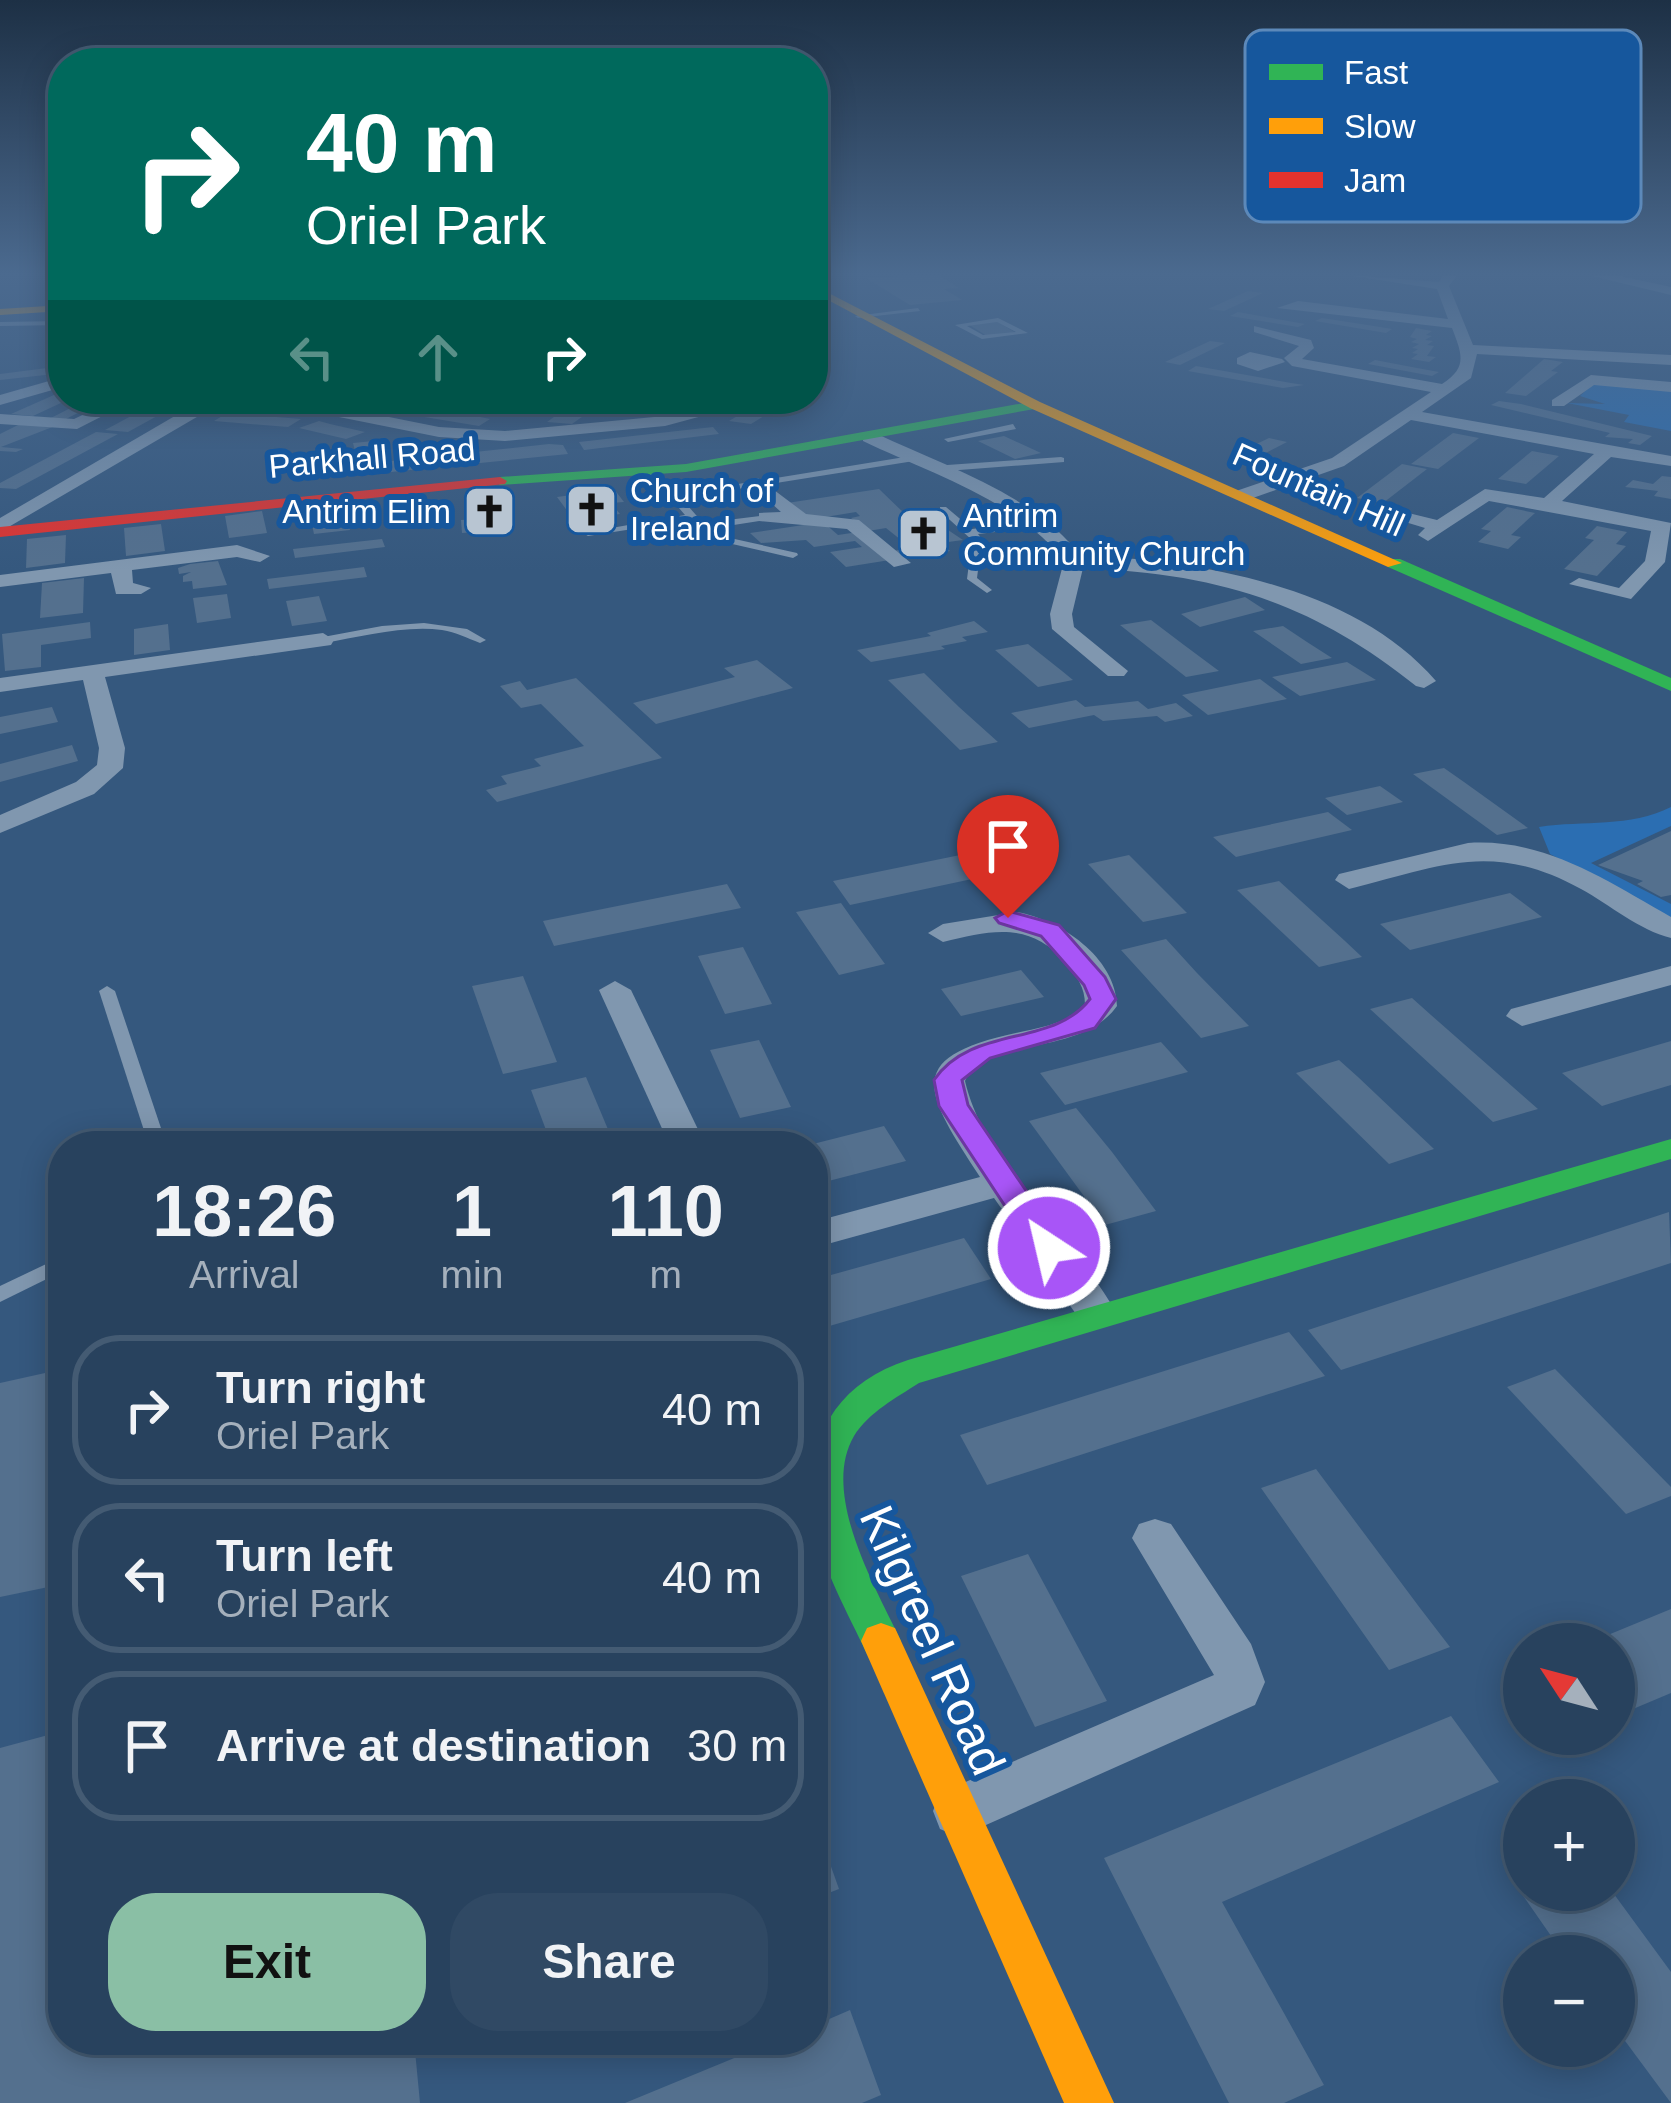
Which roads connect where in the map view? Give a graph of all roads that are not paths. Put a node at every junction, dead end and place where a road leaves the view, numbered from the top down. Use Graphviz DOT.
graph roads {
  1 [pos="971,373"];
  2 [pos="1352,373"];
  3 [pos="1466,373"];
  4 [pos="1362,375"];
  5 [pos="48,386"];
  6 [pos="1342,387"];
  7 [pos="1671,387"];
  8 [pos="1448,390"];
  9 [pos="0,400"];
  10 [pos="1600,404"];
  11 [pos="1035,405"];
  12 [pos="97,414"];
  13 [pos="190,414"];
  14 [pos="350,414"];
  15 [pos="693,414"];
  16 [pos="1411,416"];
  17 [pos="0,419"];
  18 [pos="1012,428"];
  19 [pos="951,430"];
  20 [pos="459,434"];
  21 [pos="980,434"];
  22 [pos="869,437"];
  23 [pos="435,441"];
  24 [pos="1607,451"];
  25 [pos="911,459"];
  26 [pos="1061,460"];
  27 [pos="1671,461"];
  28 [pos="933,469"];
  29 [pos="652,471"];
  30 [pos="758,483"];
  31 [pos="1244,495"];
  32 [pos="673,497"];
  33 [pos="1548,504"];
  34 [pos="943,509"];
  35 [pos="1392,515"];
  36 [pos="690,517"];
  37 [pos="766,517"];
  38 [pos="803,522"];
  39 [pos="1036,524"];
  40 [pos="700,527"];
  41 [pos="1666,528"];
  42 [pos="0,529"];
  43 [pos="973,532"];
  44 [pos="588,533"];
  45 [pos="793,555"];
  46 [pos="260,556"];
  47 [pos="1074,561"];
  48 [pos="901,563"];
  49 [pos="121,566"];
  50 [pos="0,581"];
  51 [pos="1579,584"];
  52 [pos="141,588"];
  53 [pos="986,590"];
  54 [pos="323,640"];
  55 [pos="480,640"];
  56 [pos="1116,671"];
  57 [pos="93,675"];
  58 [pos="1424,681"];
  59 [pos="1671,685"];
  60 [pos="0,686"];
  61 [pos="0,825"];
  62 [pos="1349,880"];
  63 [pos="1671,928"];
  64 [pos="943,933"];
  65 [pos="1671,975"];
  66 [pos="615,990"];
  67 [pos="106,991"];
  68 [pos="1522,1016"];
  69 [pos="153,1131"];
  70 [pos="681,1131"];
  71 [pos="1671,1149"];
  72 [pos="1003,1183"];
  73 [pos="828,1231"];
  74 [pos="48,1271"];
  75 [pos="0,1295"];
  76 [pos="1096,1314"];
  77 [pos="828,1447"];
  78 [pos="828,1518"];
  79 [pos="1154,1538"];
  80 [pos="959,1811"];
  81 [pos="1089,2103"];
  1 -- 11 [label="street, Fountain Hill"];
  2 -- 4 [label="street"];
  3 -- 8 [label="street"];
  4 -- 6 [label="street"];
  4 -- 8 [label="street"];
  5 -- 9 [label="street"];
  7 -- 10 [label="street"];
  8 -- 16 [label="street"];
  11 -- 19 [label="street, Parkhall Road"];
  11 -- 31 [label="street, Fountain Hill"];
  12 -- 17 [label="street"];
  13 -- 42 [label="street"];
  14 -- 20 [label="street"];
  15 -- 20 [label="street"];
  16 -- 24 [label="street"];
  16 -- 31 [label="street"];
  18 -- 21 [label="lane"];
  19 -- 21 [label="lane"];
  19 -- 21 [label="lane"];
  19 -- 22 [label="street, Parkhall Road"];
  20 -- 23 [label="street"];
  22 -- 25 [label="street"];
  22 -- 29 [label="street, Parkhall Road"];
  24 -- 27 [label="street"];
  24 -- 33 [label="street"];
  25 -- 28 [label="street"];
  25 -- 30 [label="lane"];
  26 -- 28 [label="lane"];
  28 -- 39 [label="street"];
  29 -- 32 [label="lane"];
  29 -- 42 [label="street, Parkhall Road"];
  30 -- 32 [label="lane"];
  30 -- 38 [label="street"];
  31 -- 59 [label="street, Fountain Hill"];
  32 -- 36 [label="lane"];
  33 -- 35 [label="street"];
  33 -- 41 [label="street"];
  34 -- 43 [label="lane"];
  36 -- 40 [label="lane"];
  36 -- 44 [label="lane"];
  37 -- 38 [label="street"];
  37 -- 40 [label="lane"];
  38 -- 48 [label="street"];
  39 -- 43 [label="lane"];
  39 -- 47 [label="street"];
  40 -- 45 [label="lane"];
  41 -- 51 [label="street"];
  43 -- 53 [label="lane"];
  46 -- 49 [label="street"];
  47 -- 56 [label="street"];
  47 -- 58 [label="street"];
  49 -- 50 [label="street"];
  49 -- 52 [label="street"];
  54 -- 55 [label="lane"];
  54 -- 57 [label="street"];
  57 -- 60 [label="street"];
  57 -- 61 [label="street"];
  62 -- 63 [label="street"];
  64 -- 72 [label="street"];
  65 -- 68 [label="street"];
  66 -- 70 [label="street"];
  67 -- 69 [label="lane"];
  71 -- 76 [label="street, Kilgreel Road"];
  72 -- 73 [label="street"];
  72 -- 76 [label="street"];
  74 -- 75 [label="lane"];
  76 -- 77 [label="street, Kilgreel Road"];
  78 -- 80 [label="street, Kilgreel Road"];
  79 -- 80 [label="street"];
  80 -- 81 [label="street, Kilgreel Road"];
}
